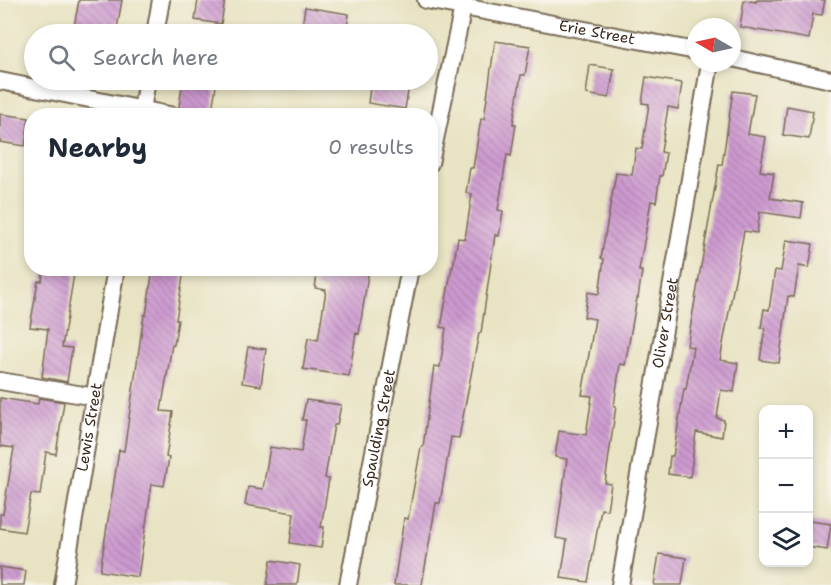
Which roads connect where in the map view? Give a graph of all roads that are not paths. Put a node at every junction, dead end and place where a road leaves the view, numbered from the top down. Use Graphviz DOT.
graph roads {
  1 [pos="161,0"];
  2 [pos="426,0"];
  3 [pos="463,7"];
  4 [pos="157,24"];
  5 [pos="687,49"];
  6 [pos="741,60"];
  7 [pos="708,72"];
  8 [pos="831,80"];
  9 [pos="0,81"];
  10 [pos="24,86"];
  11 [pos="41,90"];
  12 [pos="145,90"];
  13 [pos="124,108"];
  14 [pos="143,108"];
  15 [pos="438,125"];
  16 [pos="115,276"];
  17 [pos="408,276"];
  18 [pos="0,381"];
  19 [pos="95,397"];
  20 [pos="63,585"];
  21 [pos="348,585"];
  22 [pos="620,585"];
  1 -- 4 [label="street"];
  2 -- 3 [label="street, Erie Street"];
  3 -- 5 [label="street, Erie Street"];
  3 -- 15 [label="street"];
  6 -- 8 [label="street"];
  7 -- 22 [label="street, Oliver Street"];
  9 -- 10 [label="street"];
  11 -- 13 [label="street"];
  12 -- 14 [label="street"];
  16 -- 19 [label="street, Lewis Street"];
  17 -- 21 [label="street, Spaulding Street"];
  18 -- 19 [label="street"];
  19 -- 20 [label="street, Lewis Street"];
}
